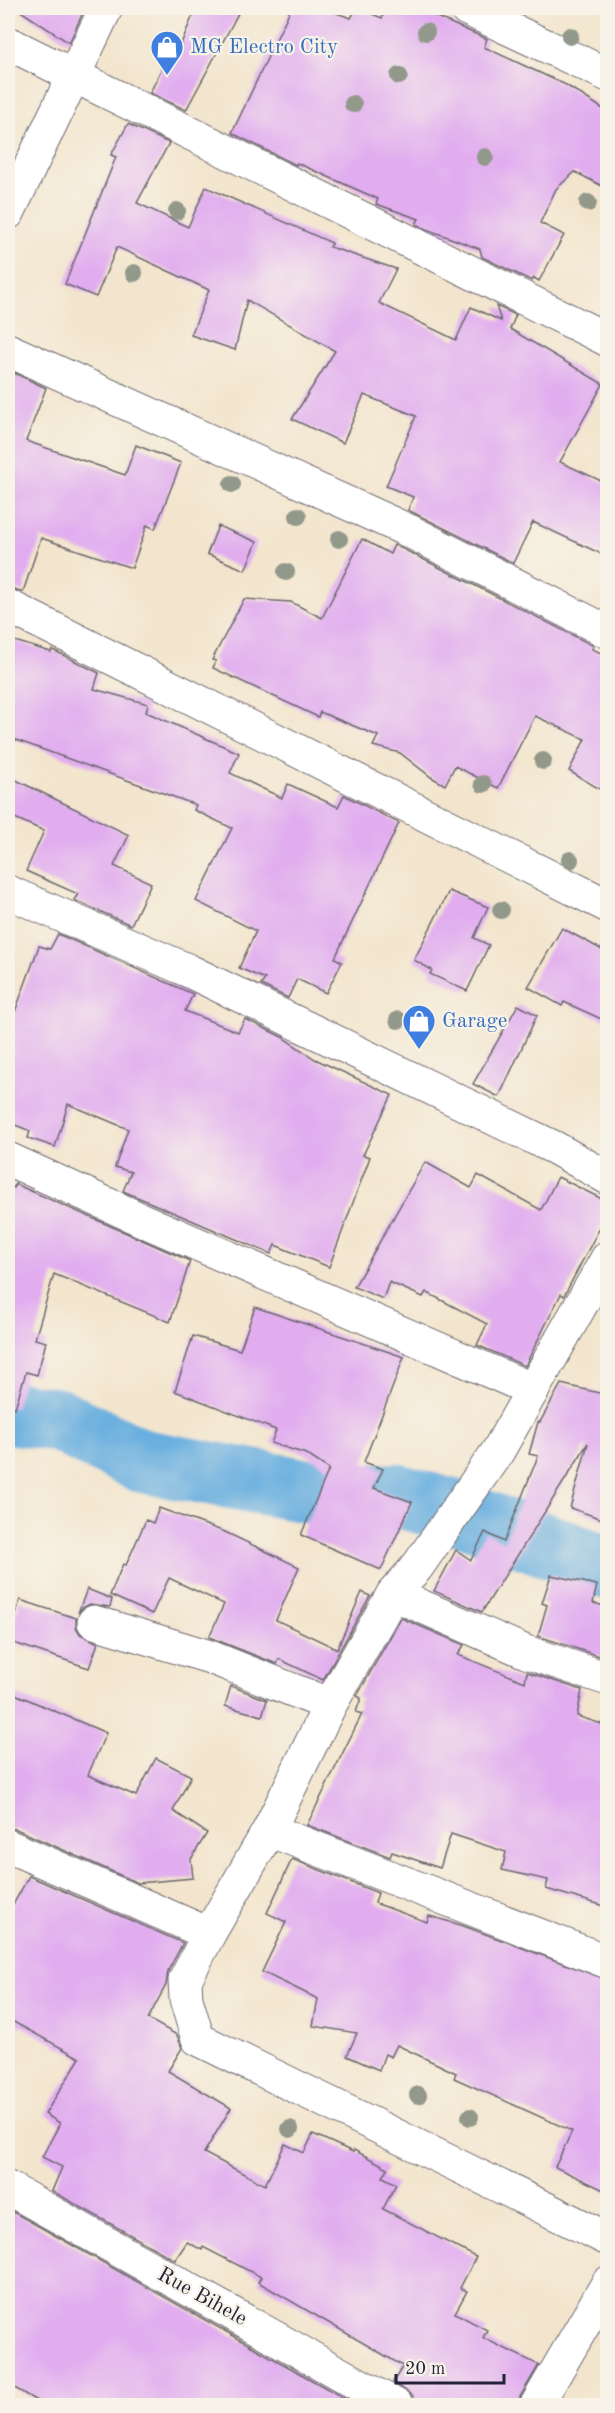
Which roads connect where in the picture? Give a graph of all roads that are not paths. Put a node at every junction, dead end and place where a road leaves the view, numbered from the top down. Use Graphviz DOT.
graph roads {
  1 [pos="106,8"];
  2 [pos="465,8"];
  3 [pos="8,43"];
  4 [pos="74,74"];
  5 [pos="608,75"];
  6 [pos="8,213"];
  7 [pos="608,340"];
  8 [pos="8,351"];
  9 [pos="8,606"];
  10 [pos="608,632"];
  11 [pos="8,892"];
  12 [pos="608,906"];
  13 [pos="8,1159"];
  14 [pos="608,1178"];
  15 [pos="608,1257"];
  16 [pos="532,1390"];
  17 [pos="393,1594"];
  18 [pos="94,1622"];
  19 [pos="608,1679"];
  20 [pos="330,1705"];
  21 [pos="269,1830"];
  22 [pos="8,1846"];
  23 [pos="209,1934"];
  24 [pos="608,1962"];
  25 [pos="8,2188"];
  26 [pos="608,2239"];
  27 [pos="608,2283"];
  28 [pos="397,2406"];
  29 [pos="536,2406"];
  1 -- 4 [label="street"];
  2 -- 5 [label="street"];
  3 -- 4 [label="street"];
  4 -- 6 [label="street"];
  4 -- 7 [label="street"];
  8 -- 10 [label="street"];
  9 -- 12 [label="street"];
  11 -- 14 [label="street"];
  13 -- 16 [label="street"];
  15 -- 16 [label="street"];
  16 -- 17 [label="street"];
  17 -- 19 [label="street"];
  17 -- 20 [label="street"];
  18 -- 20 [label="street"];
  20 -- 21 [label="street"];
  21 -- 23 [label="street"];
  21 -- 24 [label="street"];
  22 -- 23 [label="street"];
  23 -- 26 [label="street"];
  25 -- 28 [label="street, Rue Bihele"];
  27 -- 29 [label="street"];
}
